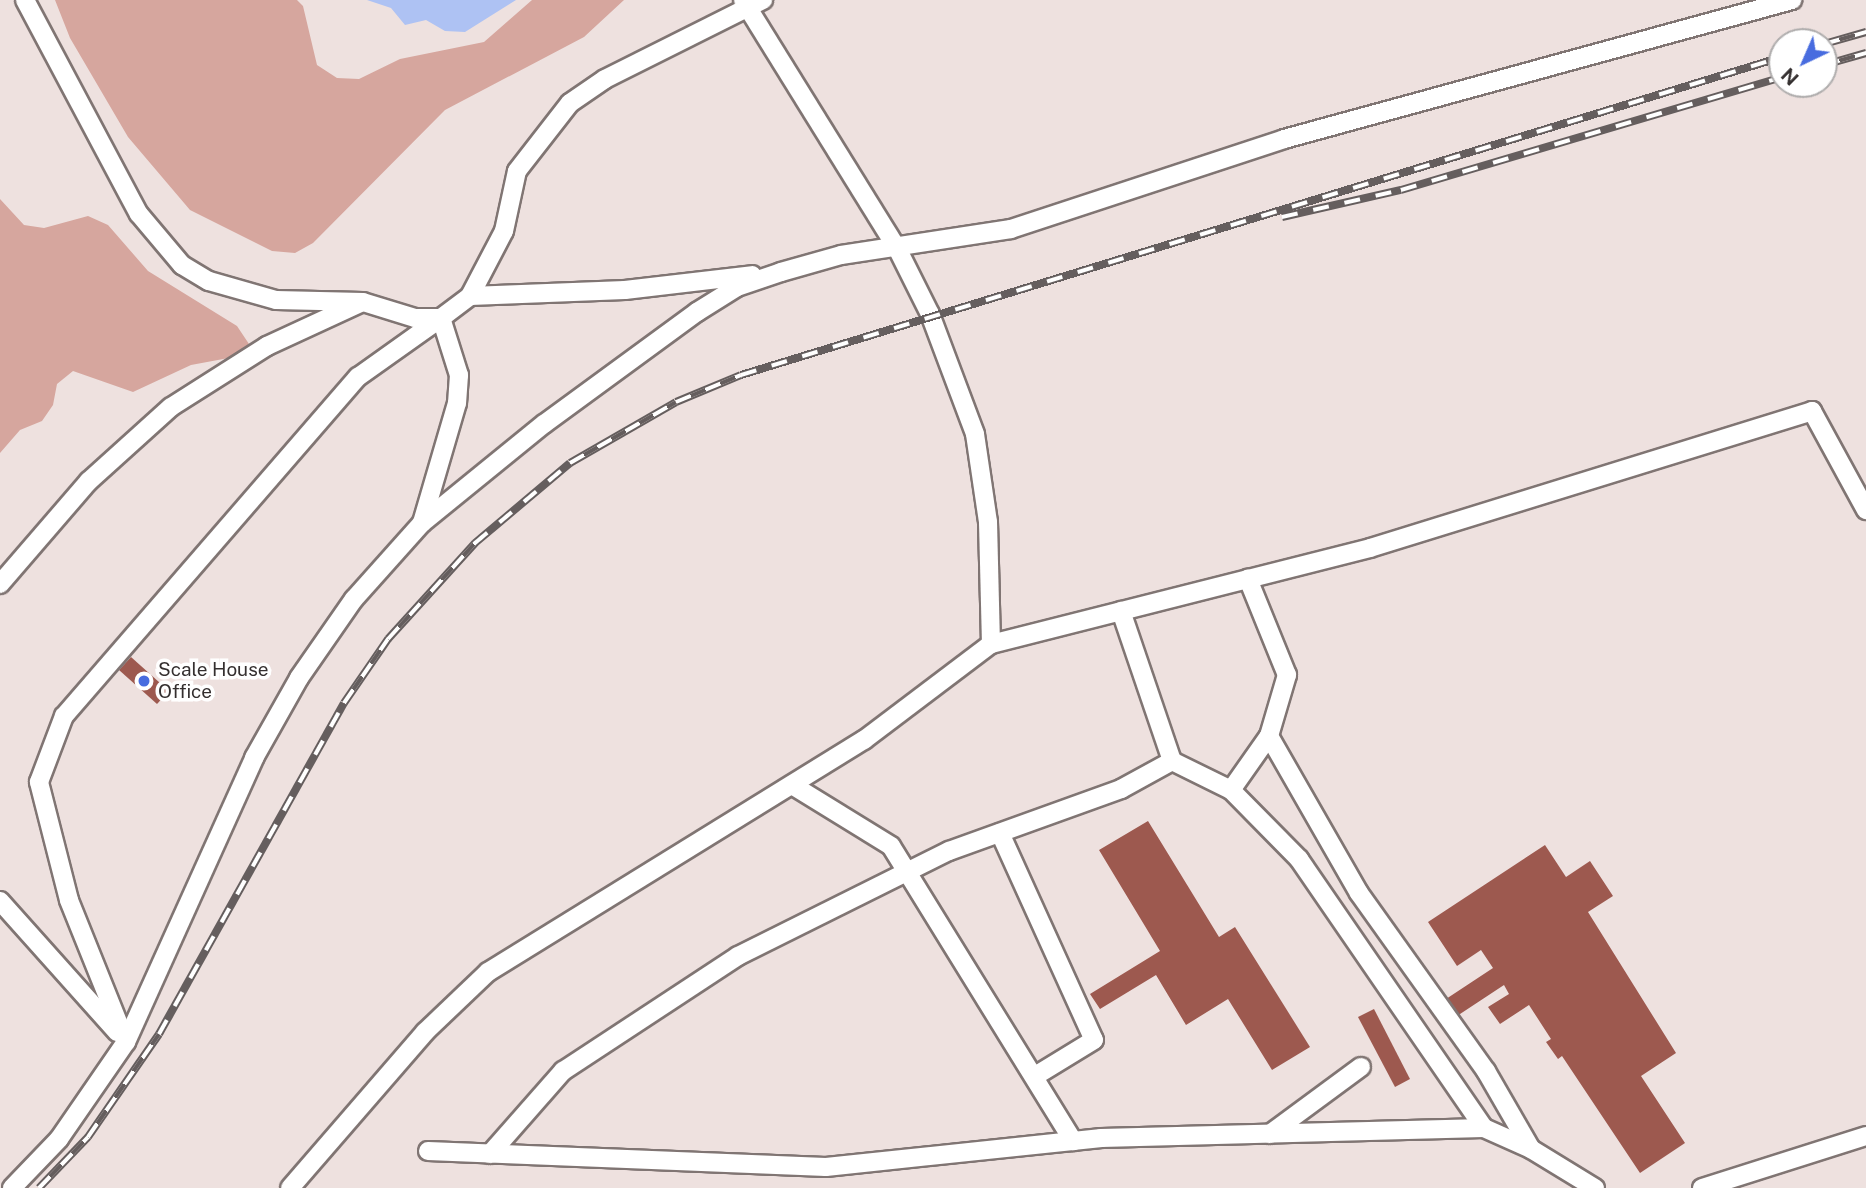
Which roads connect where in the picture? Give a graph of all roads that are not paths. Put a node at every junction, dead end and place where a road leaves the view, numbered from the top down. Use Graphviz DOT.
graph roads {
  1 [pos="25,0"];
  2 [pos="1792,0"];
  3 [pos="752,2"];
  4 [pos="897,248"];
  5 [pos="781,272"];
  6 [pos="470,296"];
  7 [pos="363,302"];
  8 [pos="441,318"];
  9 [pos="1866,510"];
  10 [pos="422,523"];
  11 [pos="1248,579"];
  12 [pos="0,584"];
  13 [pos="1121,611"];
  14 [pos="991,644"];
  15 [pos="1269,736"];
  16 [pos="1172,761"];
  17 [pos="792,785"];
  18 [pos="1231,790"];
  19 [pos="1000,833"];
  20 [pos="910,870"];
  21 [pos="0,901"];
  22 [pos="126,1042"];
  23 [pos="1361,1067"];
  24 [pos="1035,1076"];
  25 [pos="1484,1128"];
  26 [pos="1270,1134"];
  27 [pos="1866,1136"];
  28 [pos="1073,1141"];
  29 [pos="1531,1149"];
  30 [pos="428,1151"];
  31 [pos="490,1154"];
  32 [pos="12,1188"];
  33 [pos="290,1188"];
  34 [pos="1595,1188"];
  35 [pos="1702,1188"];
  1 -- 7 [label="lane"];
  2 -- 4 [label="lane"];
  3 -- 4 [label="lane"];
  3 -- 6 [label="lane"];
  4 -- 5 [label="lane"];
  4 -- 14 [label="lane"];
  5 -- 6 [label="lane"];
  5 -- 10 [label="lane"];
  6 -- 8 [label="lane"];
  7 -- 8 [label="lane"];
  7 -- 12 [label="lane"];
  8 -- 10 [label="lane"];
  8 -- 22 [label="lane"];
  9 -- 11 [label="lane"];
  10 -- 22 [label="lane"];
  11 -- 13 [label="lane"];
  11 -- 15 [label="lane"];
  13 -- 14 [label="lane"];
  13 -- 16 [label="lane"];
  14 -- 17 [label="lane"];
  15 -- 18 [label="lane"];
  15 -- 29 [label="lane"];
  16 -- 18 [label="lane"];
  16 -- 19 [label="lane"];
  17 -- 20 [label="lane"];
  17 -- 33 [label="lane"];
  18 -- 25 [label="lane"];
  19 -- 20 [label="lane"];
  19 -- 24 [label="lane"];
  20 -- 24 [label="lane"];
  20 -- 31 [label="lane"];
  21 -- 22 [label="lane"];
  22 -- 32 [label="lane"];
  23 -- 26 [label="lane"];
  24 -- 28 [label="lane"];
  25 -- 26 [label="lane"];
  25 -- 29 [label="lane"];
  26 -- 28 [label="lane"];
  27 -- 35 [label="lane"];
  28 -- 31 [label="lane"];
  29 -- 34 [label="lane"];
  30 -- 31 [label="lane"];
}
